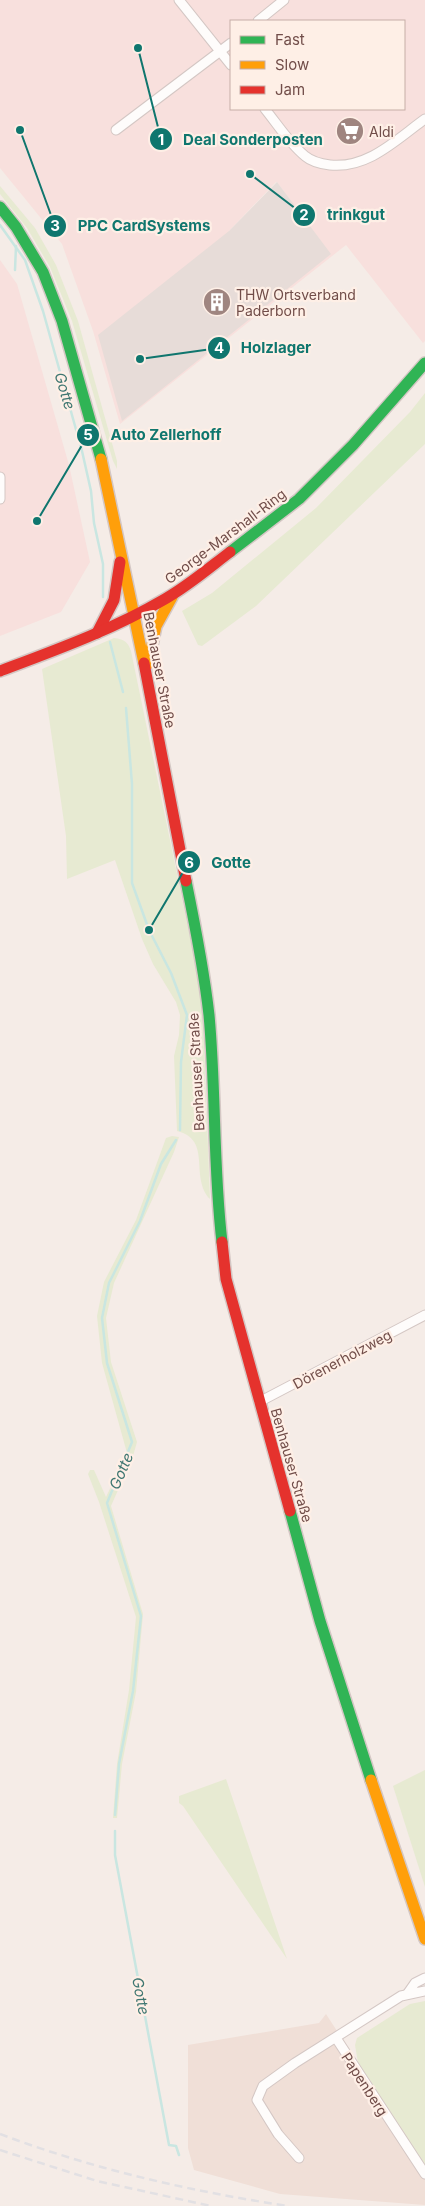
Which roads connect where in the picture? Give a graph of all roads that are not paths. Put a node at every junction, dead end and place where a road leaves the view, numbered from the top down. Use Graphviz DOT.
graph roads {
  1 [pos="179,0"];
  2 [pos="284,0"];
  3 [pos="259,20"];
  4 [pos="230,44"];
  5 [pos="221,52"];
  6 [pos="230,65"];
  7 [pos="266,110"];
  8 [pos="425,118"];
  9 [pos="116,130"];
  10 [pos="0,207"];
  11 [pos="425,363"];
  12 [pos="0,477"];
  13 [pos="0,499"];
  14 [pos="122,552"];
  15 [pos="174,594"];
  16 [pos="135,615"];
  17 [pos="97,633"];
  18 [pos="0,671"];
  19 [pos="147,676"];
  20 [pos="425,1314"];
  21 [pos="259,1402"];
  22 [pos="425,1939"];
  23 [pos="425,1978"];
  24 [pos="425,1991"];
  25 [pos="408,1993"];
  26 [pos="336,2038"];
  27 [pos="298,2158"];
  28 [pos="425,2174"];
  1 -- 5 [label="street"];
  2 -- 3 [label="street"];
  4 -- 5 [label="street"];
  5 -- 6 [label="street"];
  5 -- 9 [label="street"];
  7 -- 8 [label="street"];
  10 -- 14 [label="main road, Benhauser Straße"];
  11 -- 15 [label="main road, George-Marshall-Ring"];
  12 -- 13 [label="street"];
  14 -- 16 [label="main road, Benhauser Straße"];
  14 -- 17 [label="main road"];
  15 -- 16 [label="main road, George-Marshall-Ring"];
  15 -- 19 [label="main road"];
  16 -- 17 [label="main road, George-Marshall-Ring"];
  16 -- 19 [label="main road, Benhauser Straße"];
  17 -- 18 [label="main road, George-Marshall-Ring"];
  19 -- 21 [label="main road, Benhauser Straße"];
  20 -- 21 [label="street, Dörenerholzweg"];
  21 -- 22 [label="main road, Benhauser Straße"];
  23 -- 25 [label="street"];
  24 -- 25 [label="street"];
  25 -- 26 [label="street"];
  26 -- 27 [label="street, Papenberg"];
  26 -- 28 [label="street, Papenberg"];
}
